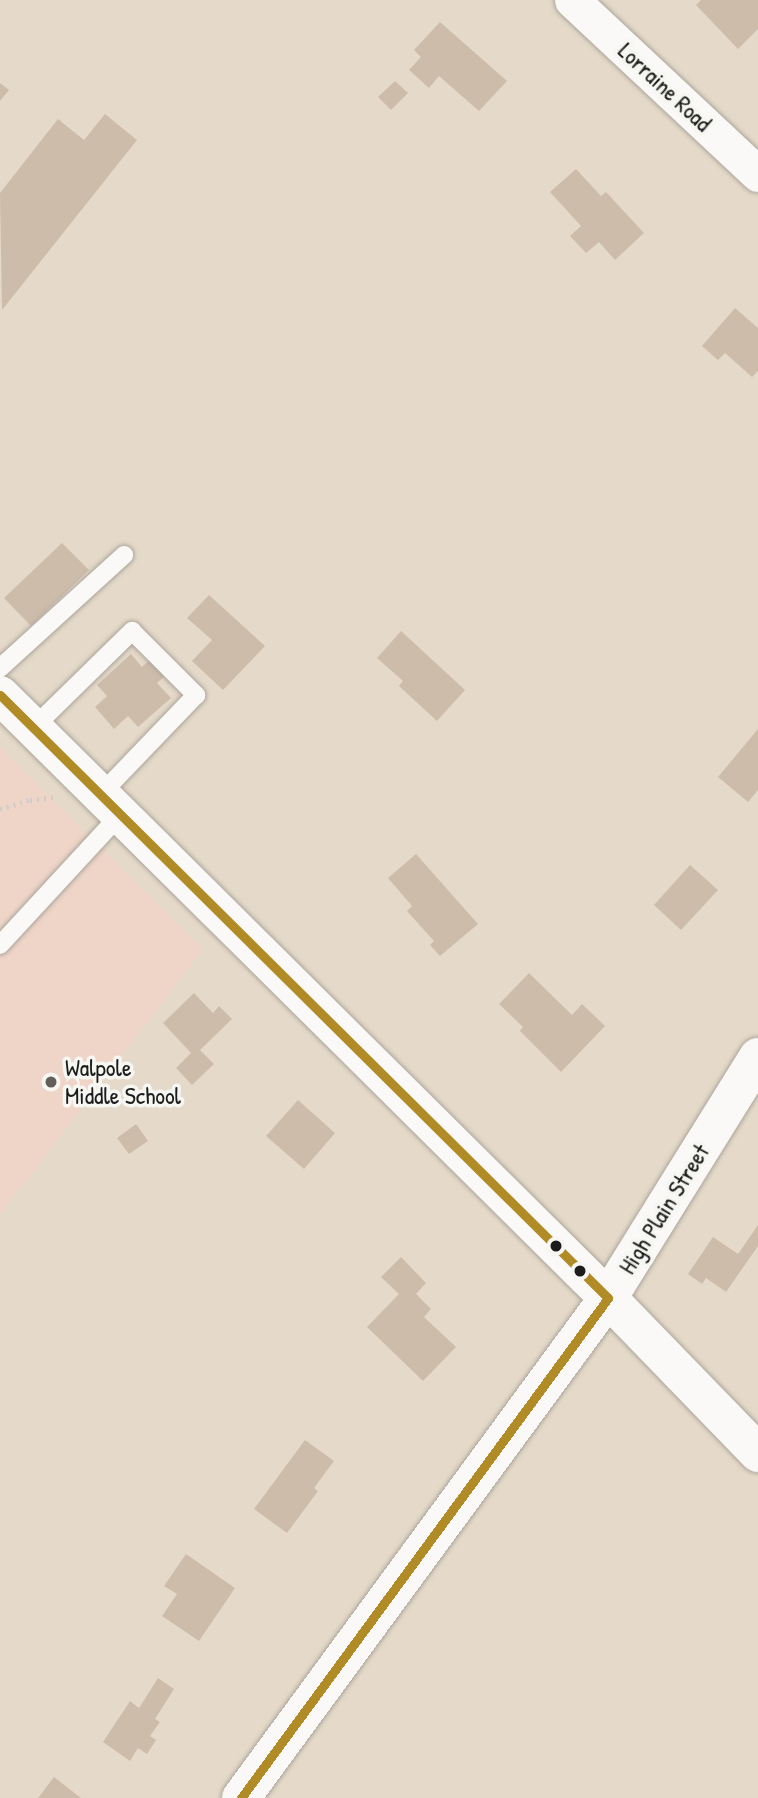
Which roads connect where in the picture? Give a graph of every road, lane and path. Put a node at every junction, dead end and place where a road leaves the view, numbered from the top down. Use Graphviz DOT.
graph roads {
  1 [pos="572,0"];
  2 [pos="758,174"];
  3 [pos="124,555"];
  4 [pos="0,668"];
  5 [pos="0,695"];
  6 [pos="33,728"];
  7 [pos="59,796"];
  8 [pos="110,805"];
  9 [pos="0,809"];
  10 [pos="0,945"];
  11 [pos="758,1057"];
  12 [pos="608,1298"];
  13 [pos="758,1453"];
  14 [pos="241,1798"];
  1 -- 2 [label="street, Lorraine Road"];
  3 -- 4 [label="lane"];
  5 -- 6 [label="main road"];
  6 -- 8 [label="main road"];
  6 -- 8 [label="lane"];
  7 -- 9 [label="path"];
  8 -- 10 [label="lane"];
  8 -- 12 [label="main road"];
  11 -- 12 [label="main road, High Plain Street"];
  12 -- 13 [label="main road"];
  12 -- 14 [label="main road, High Plain Street"];
}
